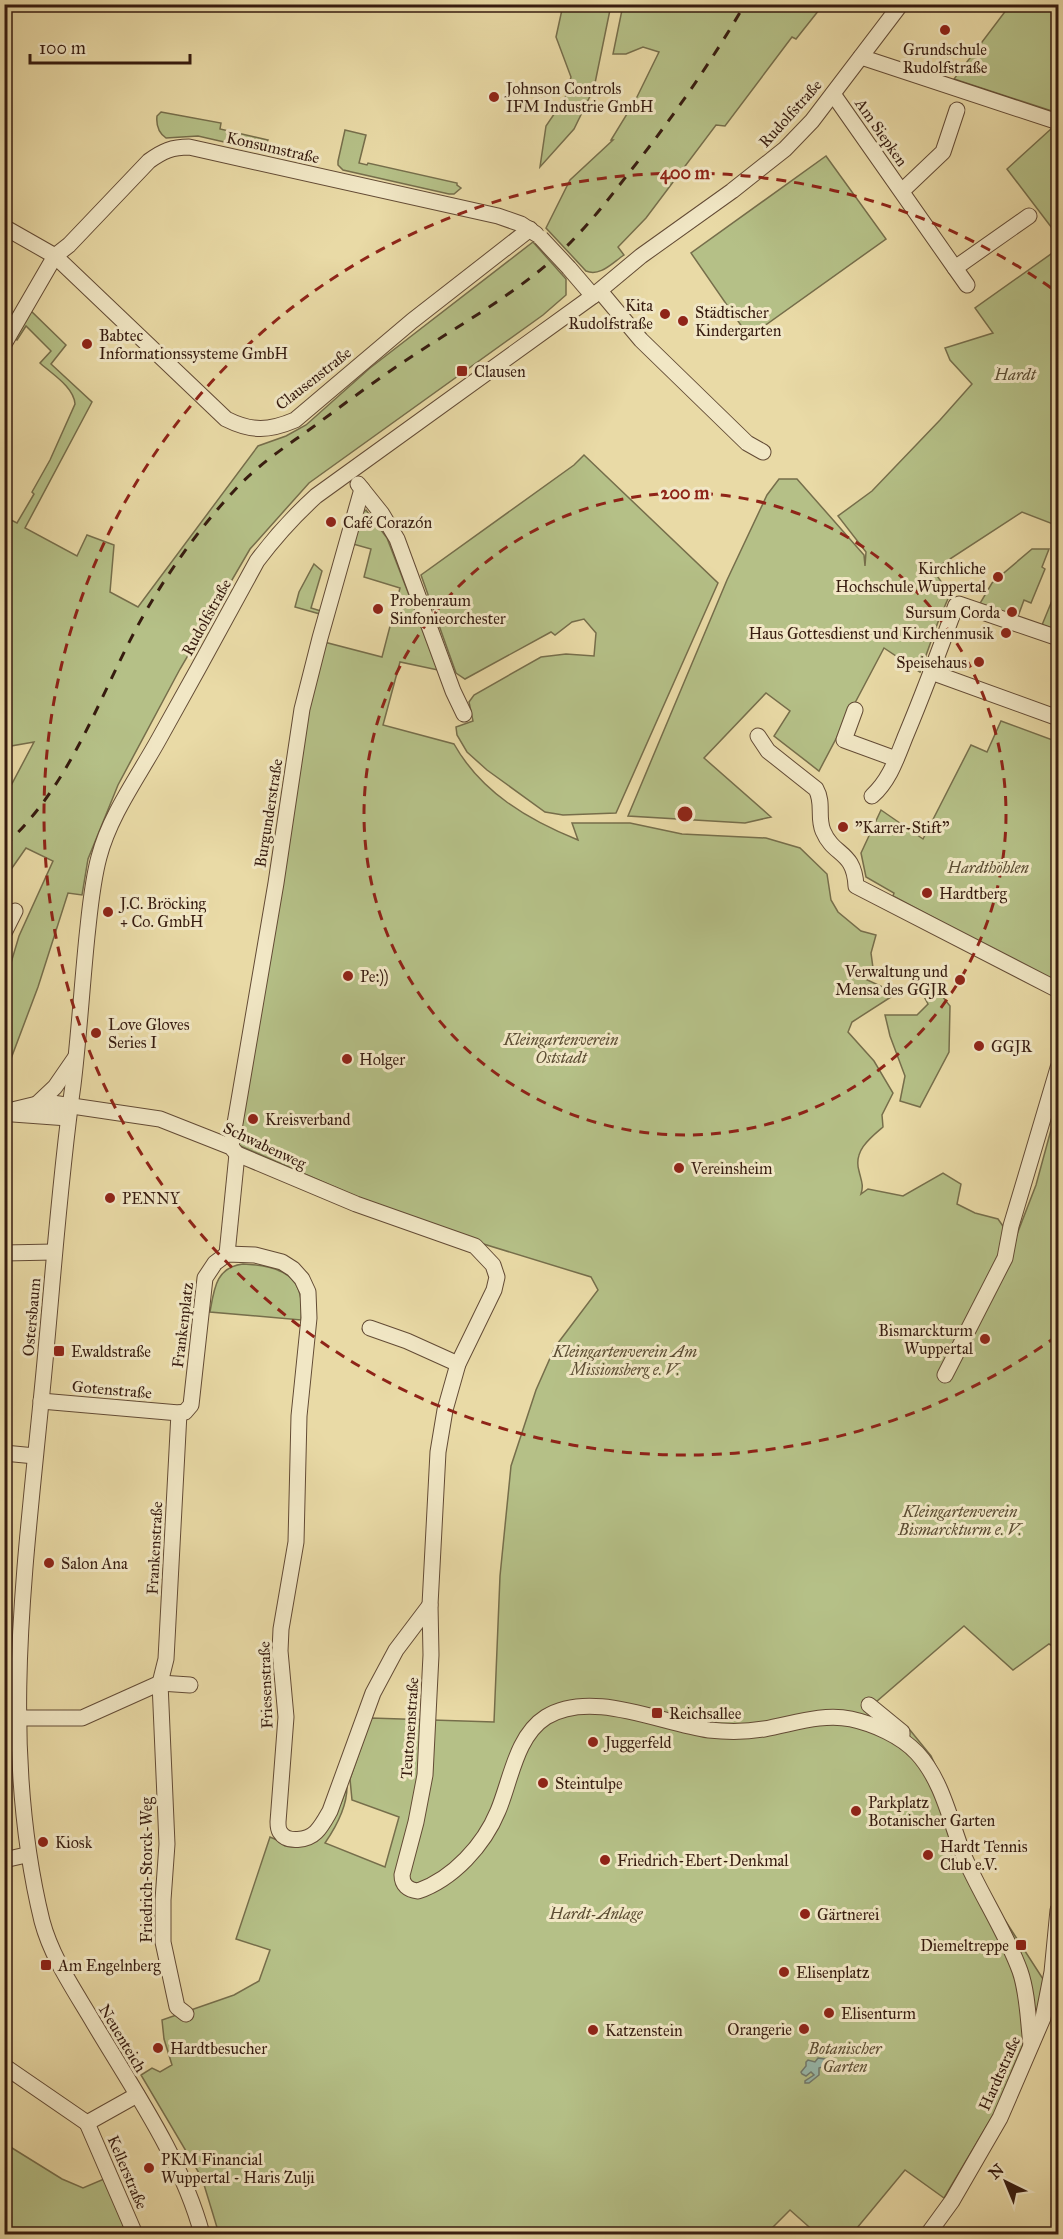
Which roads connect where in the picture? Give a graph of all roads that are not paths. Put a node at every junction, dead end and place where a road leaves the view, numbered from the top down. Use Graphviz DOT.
graph roads {
  1 [pos="901,4"];
  2 [pos="861,57"];
  3 [pos="833,94"];
  4 [pos="957,110"];
  5 [pos="1059,122"];
  6 [pos="902,191"];
  7 [pos="1029,216"];
  8 [pos="4,227"];
  9 [pos="535,233"];
  10 [pos="55,256"];
  11 [pos="955,268"];
  12 [pos="967,285"];
  13 [pos="597,293"];
  14 [pos="4,344"];
  15 [pos="763,452"];
  16 [pos="349,472"];
  17 [pos="362,489"];
  18 [pos="1059,638"];
  19 [pos="931,672"];
  20 [pos="855,710"];
  21 [pos="464,714"];
  22 [pos="1059,718"];
  23 [pos="758,736"];
  24 [pos="896,759"];
  25 [pos="872,796"];
  26 [pos="15,911"];
  27 [pos="4,933"];
  28 [pos="1059,990"];
  29 [pos="76,1056"];
  30 [pos="1059,1068"];
  31 [pos="37,1104"];
  32 [pos="69,1112"];
  33 [pos="4,1113"];
  34 [pos="234,1151"];
  35 [pos="475,1246"];
  36 [pos="54,1252"];
  37 [pos="4,1253"];
  38 [pos="227,1254"];
  39 [pos="370,1328"];
  40 [pos="458,1364"];
  41 [pos="945,1375"];
  42 [pos="41,1401"];
  43 [pos="179,1413"];
  44 [pos="4,1453"];
  45 [pos="35,1456"];
  46 [pos="430,1605"];
  47 [pos="11,1640"];
  48 [pos="160,1683"];
  49 [pos="190,1685"];
  50 [pos="869,1705"];
  51 [pos="16,1718"];
  52 [pos="903,1741"];
  53 [pos="26,1855"];
  54 [pos="4,1860"];
  55 [pos="1059,1910"];
  56 [pos="186,2014"];
  57 [pos="1032,2044"];
  58 [pos="4,2066"];
  59 [pos="137,2095"];
  60 [pos="87,2123"];
  61 [pos="135,2235"];
  62 [pos="202,2235"];
  63 [pos="928,2235"];
  1 -- 2 [label="street, Rudolfstraße"];
  2 -- 3 [label="street, Rudolfstraße"];
  2 -- 5 [label="street"];
  3 -- 6 [label="street, Am Siepken"];
  3 -- 13 [label="street, Rudolfstraße"];
  4 -- 6 [label="street, Am Siepken"];
  6 -- 11 [label="street, Am Siepken"];
  7 -- 11 [label="street"];
  8 -- 10 [label="street, Clausenstraße"];
  9 -- 10 [label="street, Konsumstraße"];
  9 -- 10 [label="street, Clausenstraße"];
  9 -- 13 [label="street, Konsumstraße, bridge"];
  10 -- 14 [label="street, Konsumstraße"];
  11 -- 12 [label="street, Am Siepken"];
  13 -- 15 [label="street"];
  13 -- 16 [label="street, Rudolfstraße"];
  16 -- 17 [label="street"];
  16 -- 29 [label="street, Rudolfstraße"];
  17 -- 21 [label="street"];
  17 -- 34 [label="street, Burgunderstraße"];
  18 -- 19 [label="street"];
  19 -- 22 [label="street"];
  19 -- 24 [label="street"];
  20 -- 24 [label="street"];
  23 -- 28 [label="street"];
  24 -- 25 [label="street"];
  26 -- 27 [label="street"];
  29 -- 31 [label="street"];
  29 -- 32 [label="street, Rudolfstraße"];
  30 -- 41 [label="street"];
  31 -- 32 [label="street"];
  31 -- 33 [label="street"];
  32 -- 33 [label="street"];
  32 -- 34 [label="street, Schwabenweg"];
  32 -- 36 [label="street, Ostersbaum"];
  34 -- 35 [label="street, Schwabenweg"];
  34 -- 38 [label="street, Burgunderstraße"];
  35 -- 40 [label="street, Teutonenstraße"];
  36 -- 37 [label="street"];
  36 -- 42 [label="street, Ostersbaum"];
  38 -- 43 [label="street, Frankenplatz"];
  38 -- 46 [label="street, Friesenstraße"];
  39 -- 40 [label="street"];
  40 -- 46 [label="street, Teutonenstraße"];
  42 -- 43 [label="street, Gotenstraße"];
  42 -- 45 [label="street, Ostersbaum"];
  43 -- 48 [label="street, Frankenstraße"];
  44 -- 45 [label="street"];
  45 -- 47 [label="street, Ostersbaum"];
  46 -- 52 [label="street, Teutonenstraße"];
  47 -- 51 [label="street, Ostersbaum"];
  48 -- 49 [label="street"];
  48 -- 51 [label="street"];
  48 -- 56 [label="street, Friedrich-Storck-Weg"];
  50 -- 52 [label="street"];
  51 -- 53 [label="street, Ostersbaum"];
  52 -- 57 [label="street"];
  53 -- 54 [label="street"];
  53 -- 59 [label="street, Neuenteich"];
  55 -- 57 [label="street, Hardtstraße"];
  57 -- 63 [label="street, Hardtstraße"];
  58 -- 60 [label="street"];
  59 -- 60 [label="street"];
  59 -- 62 [label="street, Neuenteich"];
  60 -- 61 [label="street, Kellerstraße"];
}
